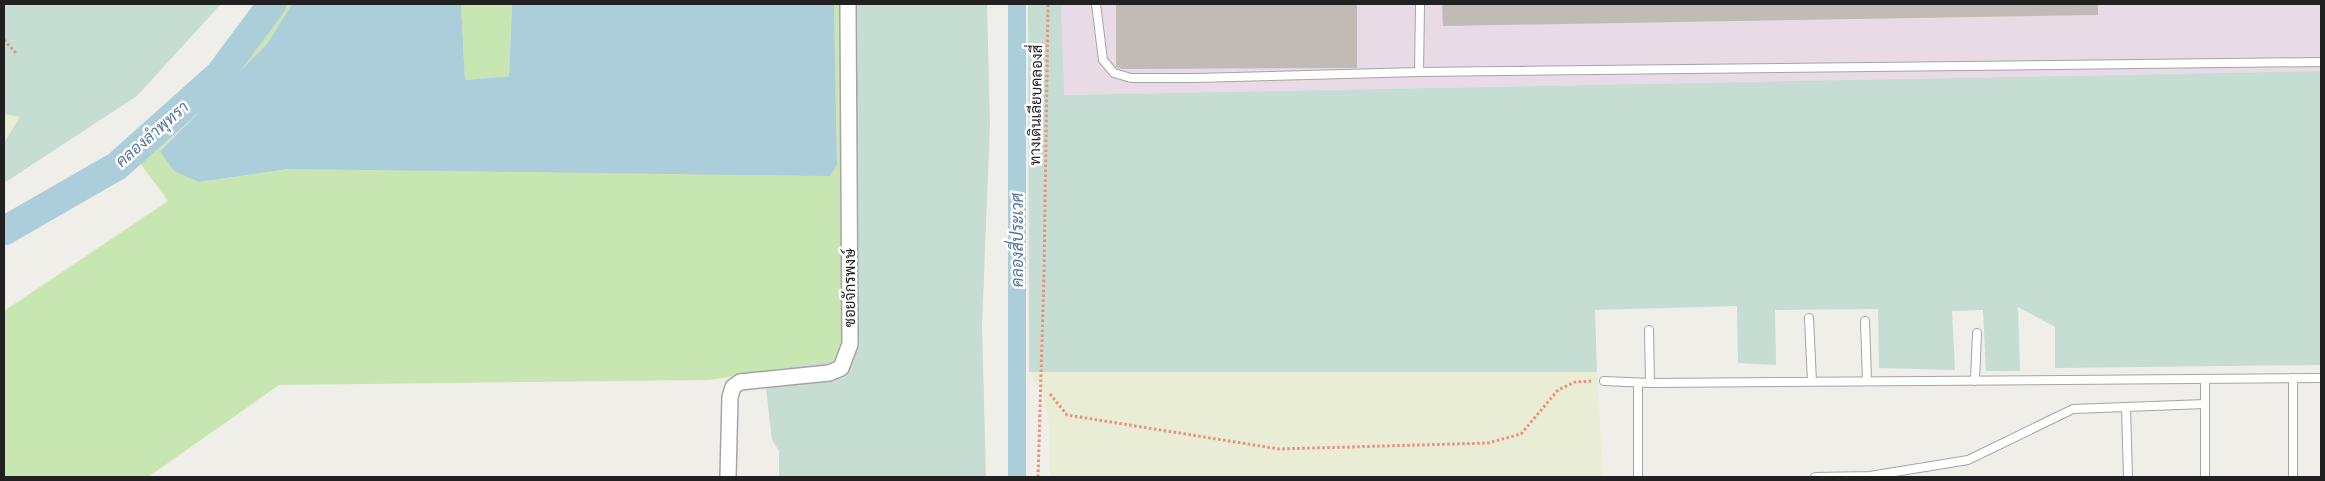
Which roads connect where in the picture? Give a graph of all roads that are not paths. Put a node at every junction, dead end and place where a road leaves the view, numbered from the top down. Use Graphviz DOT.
graph roads {
  1 [pos="848,4"];
  2 [pos="1096,4"];
  3 [pos="1420,4"];
  4 [pos="2321,62"];
  5 [pos="1419,72"];
  6 [pos="1809,318"];
  7 [pos="1865,321"];
  8 [pos="1648,330"];
  9 [pos="1977,333"];
  10 [pos="2292,378"];
  11 [pos="2321,378"];
  12 [pos="2205,379"];
  13 [pos="1975,380"];
  14 [pos="1604,381"];
  15 [pos="1866,381"];
  16 [pos="1812,382"];
  17 [pos="1638,383"];
  18 [pos="1650,383"];
  19 [pos="2205,404"];
  20 [pos="2126,407"];
  21 [pos="728,477"];
  22 [pos="1638,477"];
  23 [pos="1815,477"];
  24 [pos="2128,477"];
  25 [pos="2205,477"];
  26 [pos="2292,477"];
  1 -- 21 [label="street, ซอยจักรพงษ์"];
  2 -- 5 [label="lane"];
  3 -- 5 [label="lane"];
  4 -- 5 [label="lane"];
  6 -- 16 [label="lane"];
  7 -- 15 [label="lane"];
  8 -- 18 [label="lane"];
  9 -- 13 [label="lane"];
  10 -- 11 [label="lane"];
  10 -- 12 [label="lane"];
  10 -- 26 [label="lane"];
  12 -- 13 [label="lane"];
  12 -- 19 [label="lane"];
  13 -- 15 [label="lane"];
  14 -- 17 [label="lane"];
  15 -- 16 [label="lane"];
  16 -- 18 [label="lane"];
  17 -- 18 [label="lane"];
  17 -- 22 [label="lane"];
  19 -- 20 [label="lane"];
  19 -- 25 [label="lane"];
  20 -- 23 [label="lane"];
  20 -- 24 [label="lane"];
}
